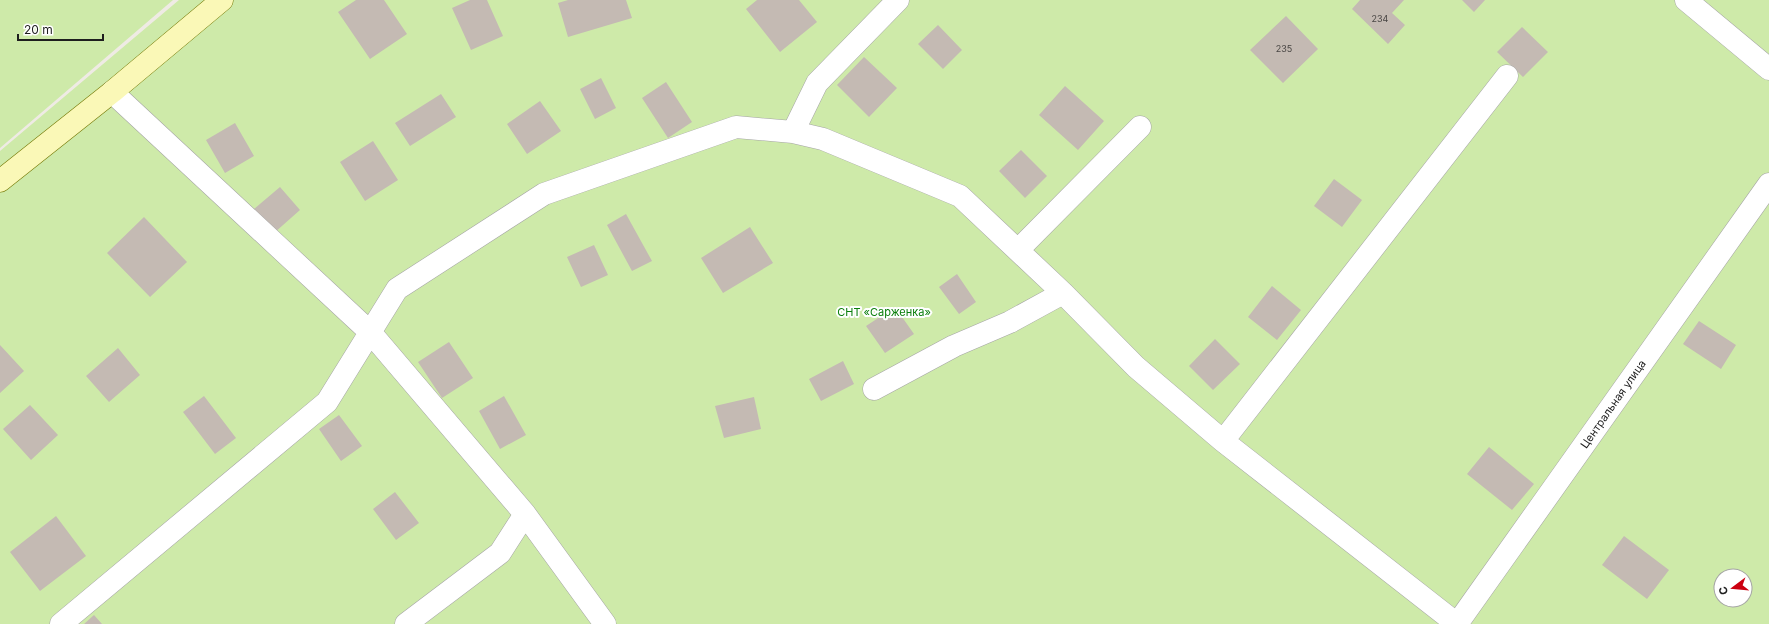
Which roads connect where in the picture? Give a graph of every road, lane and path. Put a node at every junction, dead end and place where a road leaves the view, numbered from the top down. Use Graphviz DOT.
graph roads {
  1 [pos="222,0"];
  2 [pos="898,0"];
  3 [pos="1686,0"];
  4 [pos="1769,69"];
  5 [pos="1507,76"];
  6 [pos="112,92"];
  7 [pos="1140,127"];
  8 [pos="793,132"];
  9 [pos="0,180"];
  10 [pos="1769,184"];
  11 [pos="1018,250"];
  12 [pos="1063,293"];
  13 [pos="370,332"];
  14 [pos="874,389"];
  15 [pos="1223,441"];
  16 [pos="525,514"];
  17 [pos="61,624"];
  18 [pos="406,624"];
  19 [pos="605,624"];
  20 [pos="1457,624"];
  1 -- 6 [label="main road"];
  2 -- 8 [label="street"];
  3 -- 4 [label="street"];
  5 -- 15 [label="street"];
  6 -- 9 [label="main road"];
  6 -- 13 [label="street"];
  7 -- 11 [label="street"];
  8 -- 11 [label="street"];
  8 -- 13 [label="street"];
  10 -- 20 [label="street, Центральная улица"];
  11 -- 12 [label="street"];
  12 -- 14 [label="street"];
  12 -- 15 [label="street"];
  13 -- 16 [label="street"];
  13 -- 17 [label="street"];
  15 -- 20 [label="street"];
  16 -- 18 [label="street"];
  16 -- 19 [label="street"];
}
